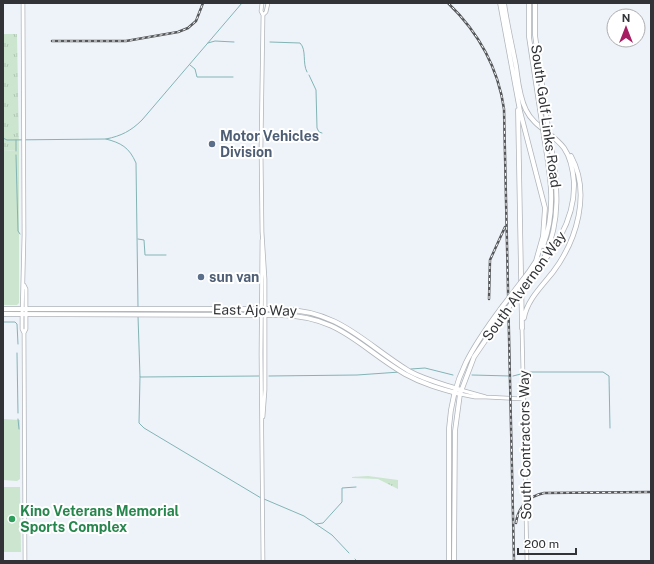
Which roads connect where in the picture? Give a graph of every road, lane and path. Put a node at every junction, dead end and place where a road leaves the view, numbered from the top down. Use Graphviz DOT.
graph roads {
  1 [pos="23,3"];
  2 [pos="262,3"];
  3 [pos="268,3"];
  4 [pos="500,3"];
  5 [pos="504,3"];
  6 [pos="529,3"];
  7 [pos="535,3"];
  8 [pos="263,15"];
  9 [pos="516,90"];
  10 [pos="558,141"];
  11 [pos="536,261"];
  12 [pos="535,273"];
  13 [pos="3,309"];
  14 [pos="77,309"];
  15 [pos="263,309"];
  16 [pos="24,312"];
  17 [pos="3,314"];
  18 [pos="77,314"];
  19 [pos="263,315"];
  20 [pos="522,328"];
  21 [pos="455,390"];
  22 [pos="460,392"];
  23 [pos="524,399"];
  24 [pos="25,561"];
  25 [pos="263,561"];
  26 [pos="449,561"];
  27 [pos="454,561"];
  28 [pos="527,561"];
  1 -- 16 [label="street"];
  2 -- 8 [label="street"];
  3 -- 8 [label="street"];
  4 -- 9 [label="main road, South Alvernon Way"];
  5 -- 10 [label="main road, South Alvernon Way"];
  6 -- 11 [label="main road, South Golf Links Road, bridge"];
  7 -- 12 [label="main road, South Golf Links Road, bridge"];
  8 -- 15 [label="street"];
  9 -- 11 [label="main road, South Alvernon Way"];
  9 -- 20 [label="main road"];
  10 -- 12 [label="main road, South Alvernon Way"];
  10 -- 20 [label="main road"];
  11 -- 21 [label="main road, South Alvernon Way, bridge"];
  12 -- 22 [label="main road, South Alvernon Way, bridge"];
  13 -- 16 [label="main road, East Ajo Way"];
  14 -- 15 [label="main road, East Ajo Way"];
  14 -- 16 [label="main road, East Ajo Way"];
  14 -- 18 [label="main road"];
  15 -- 19 [label="street"];
  15 -- 21 [label="main road, East Ajo Way"];
  16 -- 17 [label="main road, East Ajo Way"];
  16 -- 18 [label="main road, East Ajo Way"];
  16 -- 24 [label="street"];
  18 -- 19 [label="main road, East Ajo Way"];
  19 -- 21 [label="main road, East Ajo Way"];
  19 -- 25 [label="street"];
  20 -- 23 [label="street, South Contractors Way"];
  21 -- 22 [label="main road, East Ajo Way"];
  21 -- 26 [label="main road, South Alvernon Way"];
  22 -- 23 [label="street, East Ajo Way"];
  22 -- 27 [label="main road, South Alvernon Way"];
  23 -- 28 [label="street, South Contractors Way"];
}
